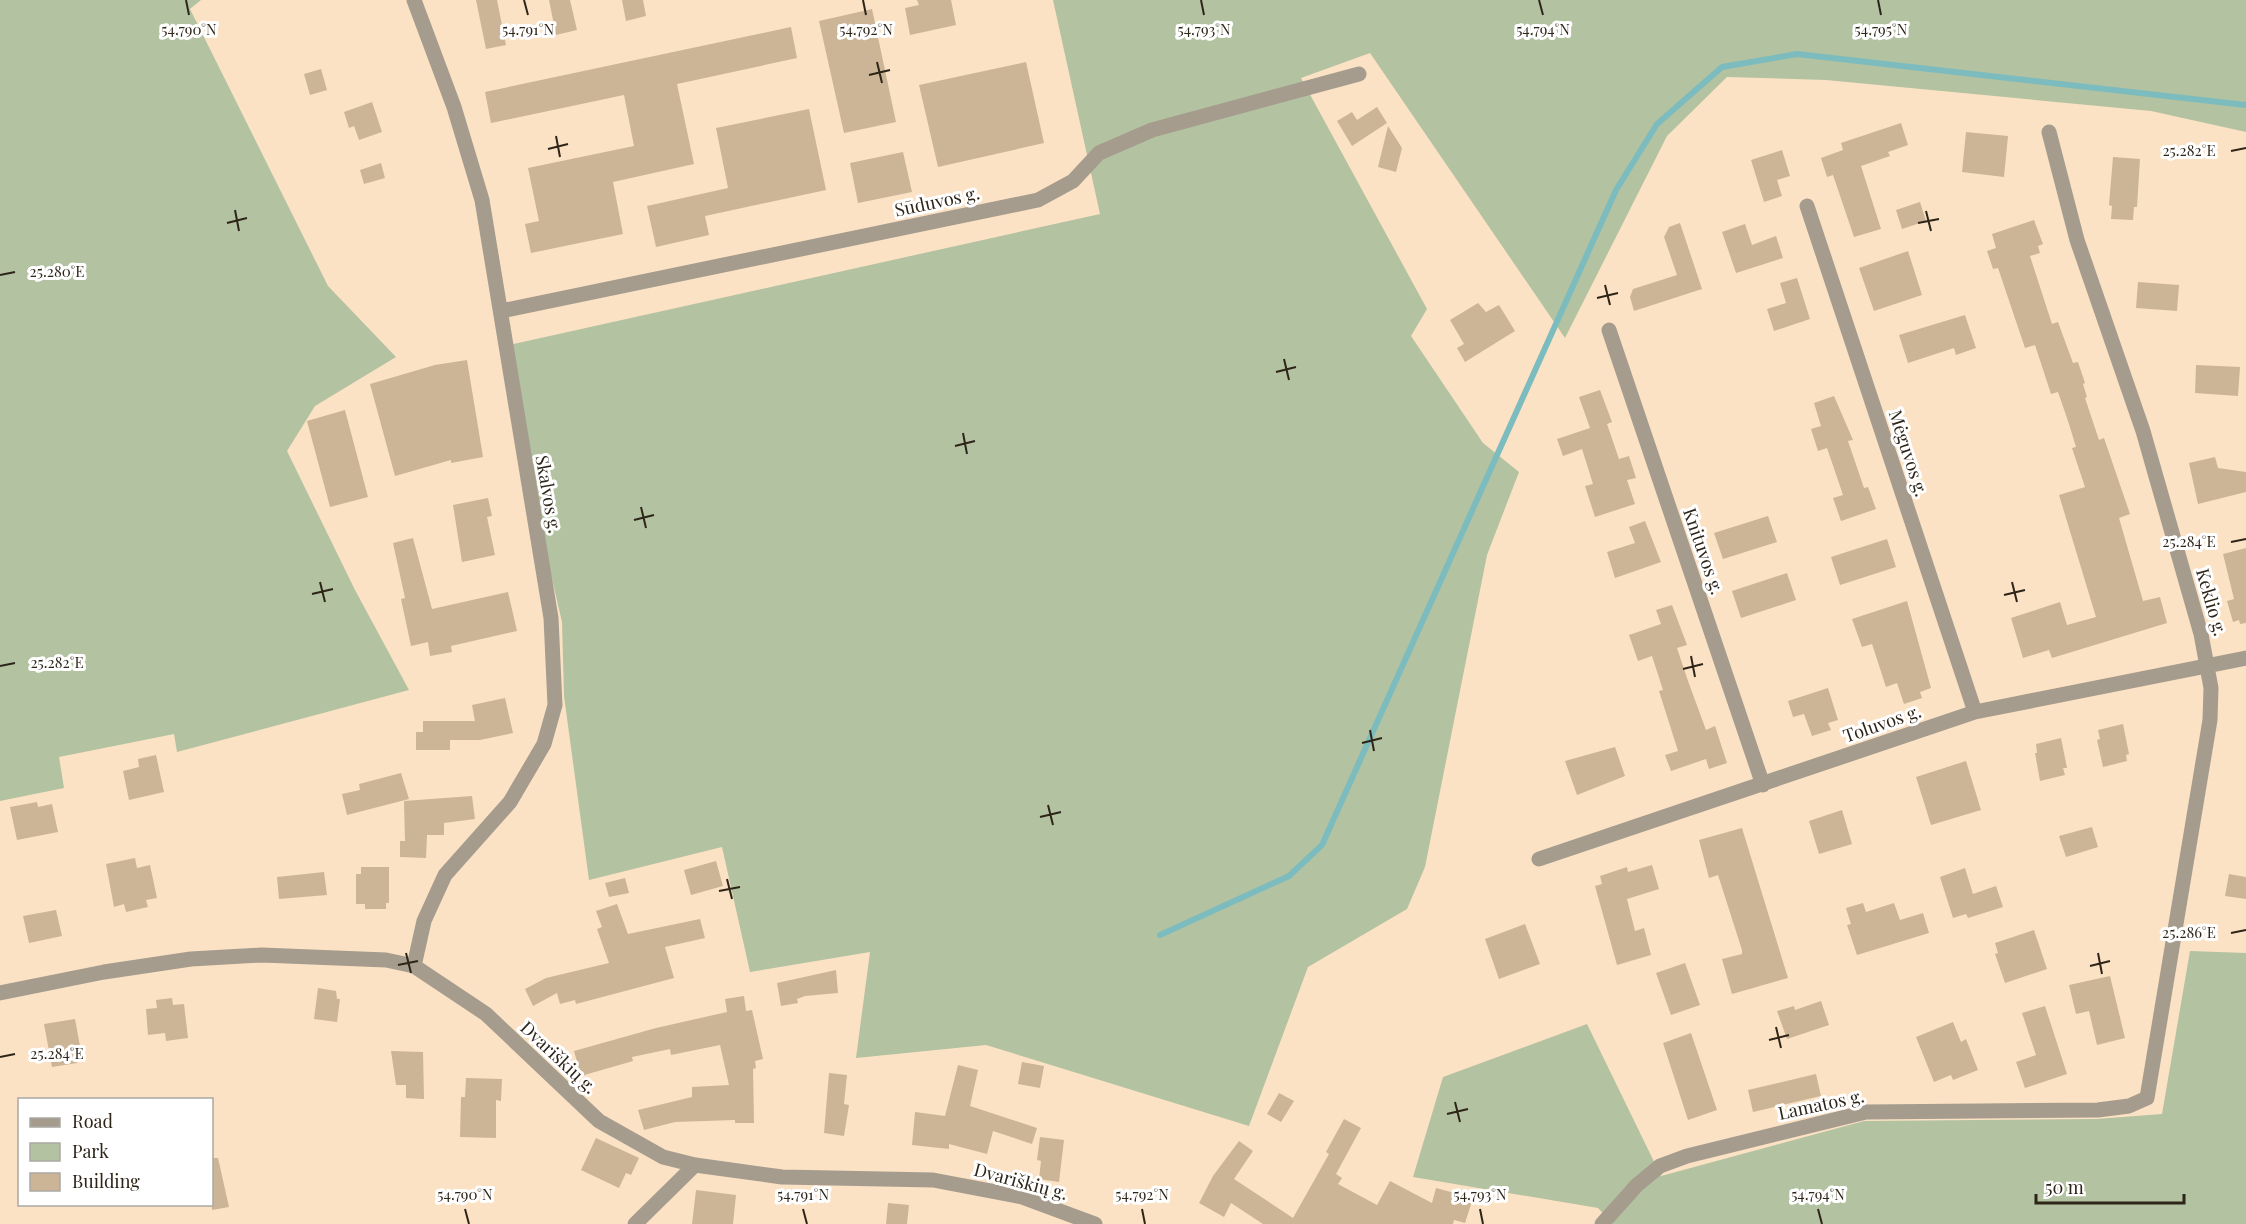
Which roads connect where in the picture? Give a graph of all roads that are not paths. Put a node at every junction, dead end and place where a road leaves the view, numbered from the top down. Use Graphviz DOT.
graph roads {
  1 [pos="414,0"];
  2 [pos="1359,74"];
  3 [pos="2049,132"];
  4 [pos="1807,206"];
  5 [pos="501,311"];
  6 [pos="1609,330"];
  7 [pos="2246,658"];
  8 [pos="2208,664"];
  9 [pos="1975,712"];
  10 [pos="1763,785"];
  11 [pos="1539,859"];
  12 [pos="414,966"];
  13 [pos="0,993"];
  14 [pos="2147,1098"];
  15 [pos="695,1166"];
  16 [pos="635,1224"];
  17 [pos="1095,1224"];
  18 [pos="1602,1224"];
  1 -- 5 [label="street, Skalvos g."];
  2 -- 5 [label="street, Sūduvos g."];
  3 -- 8 [label="street, Keklio g."];
  4 -- 9 [label="street, Mėguvos g."];
  5 -- 12 [label="street, Skalvos g."];
  6 -- 10 [label="street, Knituvos g."];
  7 -- 8 [label="street, Toluvos g."];
  8 -- 9 [label="street, Toluvos g."];
  8 -- 14 [label="street, Keklio g."];
  9 -- 10 [label="street, Toluvos g."];
  10 -- 11 [label="street, Toluvos g."];
  12 -- 13 [label="street, Dvariškių g."];
  12 -- 15 [label="street, Dvariškių g."];
  14 -- 18 [label="street, Lamatos g."];
  15 -- 16 [label="street"];
  15 -- 17 [label="street, Dvariškių g."];
}
